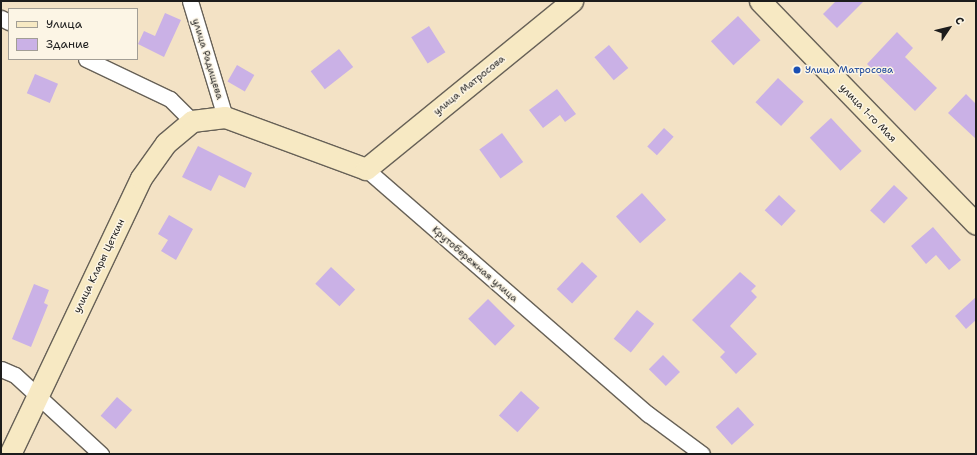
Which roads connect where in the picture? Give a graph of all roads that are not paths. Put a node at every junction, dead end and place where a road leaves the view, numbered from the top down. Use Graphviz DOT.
graph roads {
  1 [pos="190,1"];
  2 [pos="572,1"];
  3 [pos="760,1"];
  4 [pos="88,60"];
  5 [pos="225,117"];
  6 [pos="192,121"];
  7 [pos="366,169"];
  8 [pos="976,224"];
  9 [pos="1,369"];
  10 [pos="37,396"];
  11 [pos="10,454"];
  12 [pos="101,454"];
  13 [pos="702,454"];
  1 -- 5 [label="street, улица Радищева"];
  2 -- 7 [label="street, улица Матросова"];
  3 -- 8 [label="street, улица 1-го Мая"];
  4 -- 6 [label="street"];
  5 -- 6 [label="street"];
  5 -- 7 [label="street, Крутобережная улица"];
  6 -- 10 [label="street, улица Клары Цеткин"];
  7 -- 13 [label="street, Крутобережная улица"];
  9 -- 10 [label="street"];
  10 -- 11 [label="street, улица Клары Цеткин"];
  10 -- 12 [label="street"];
}
